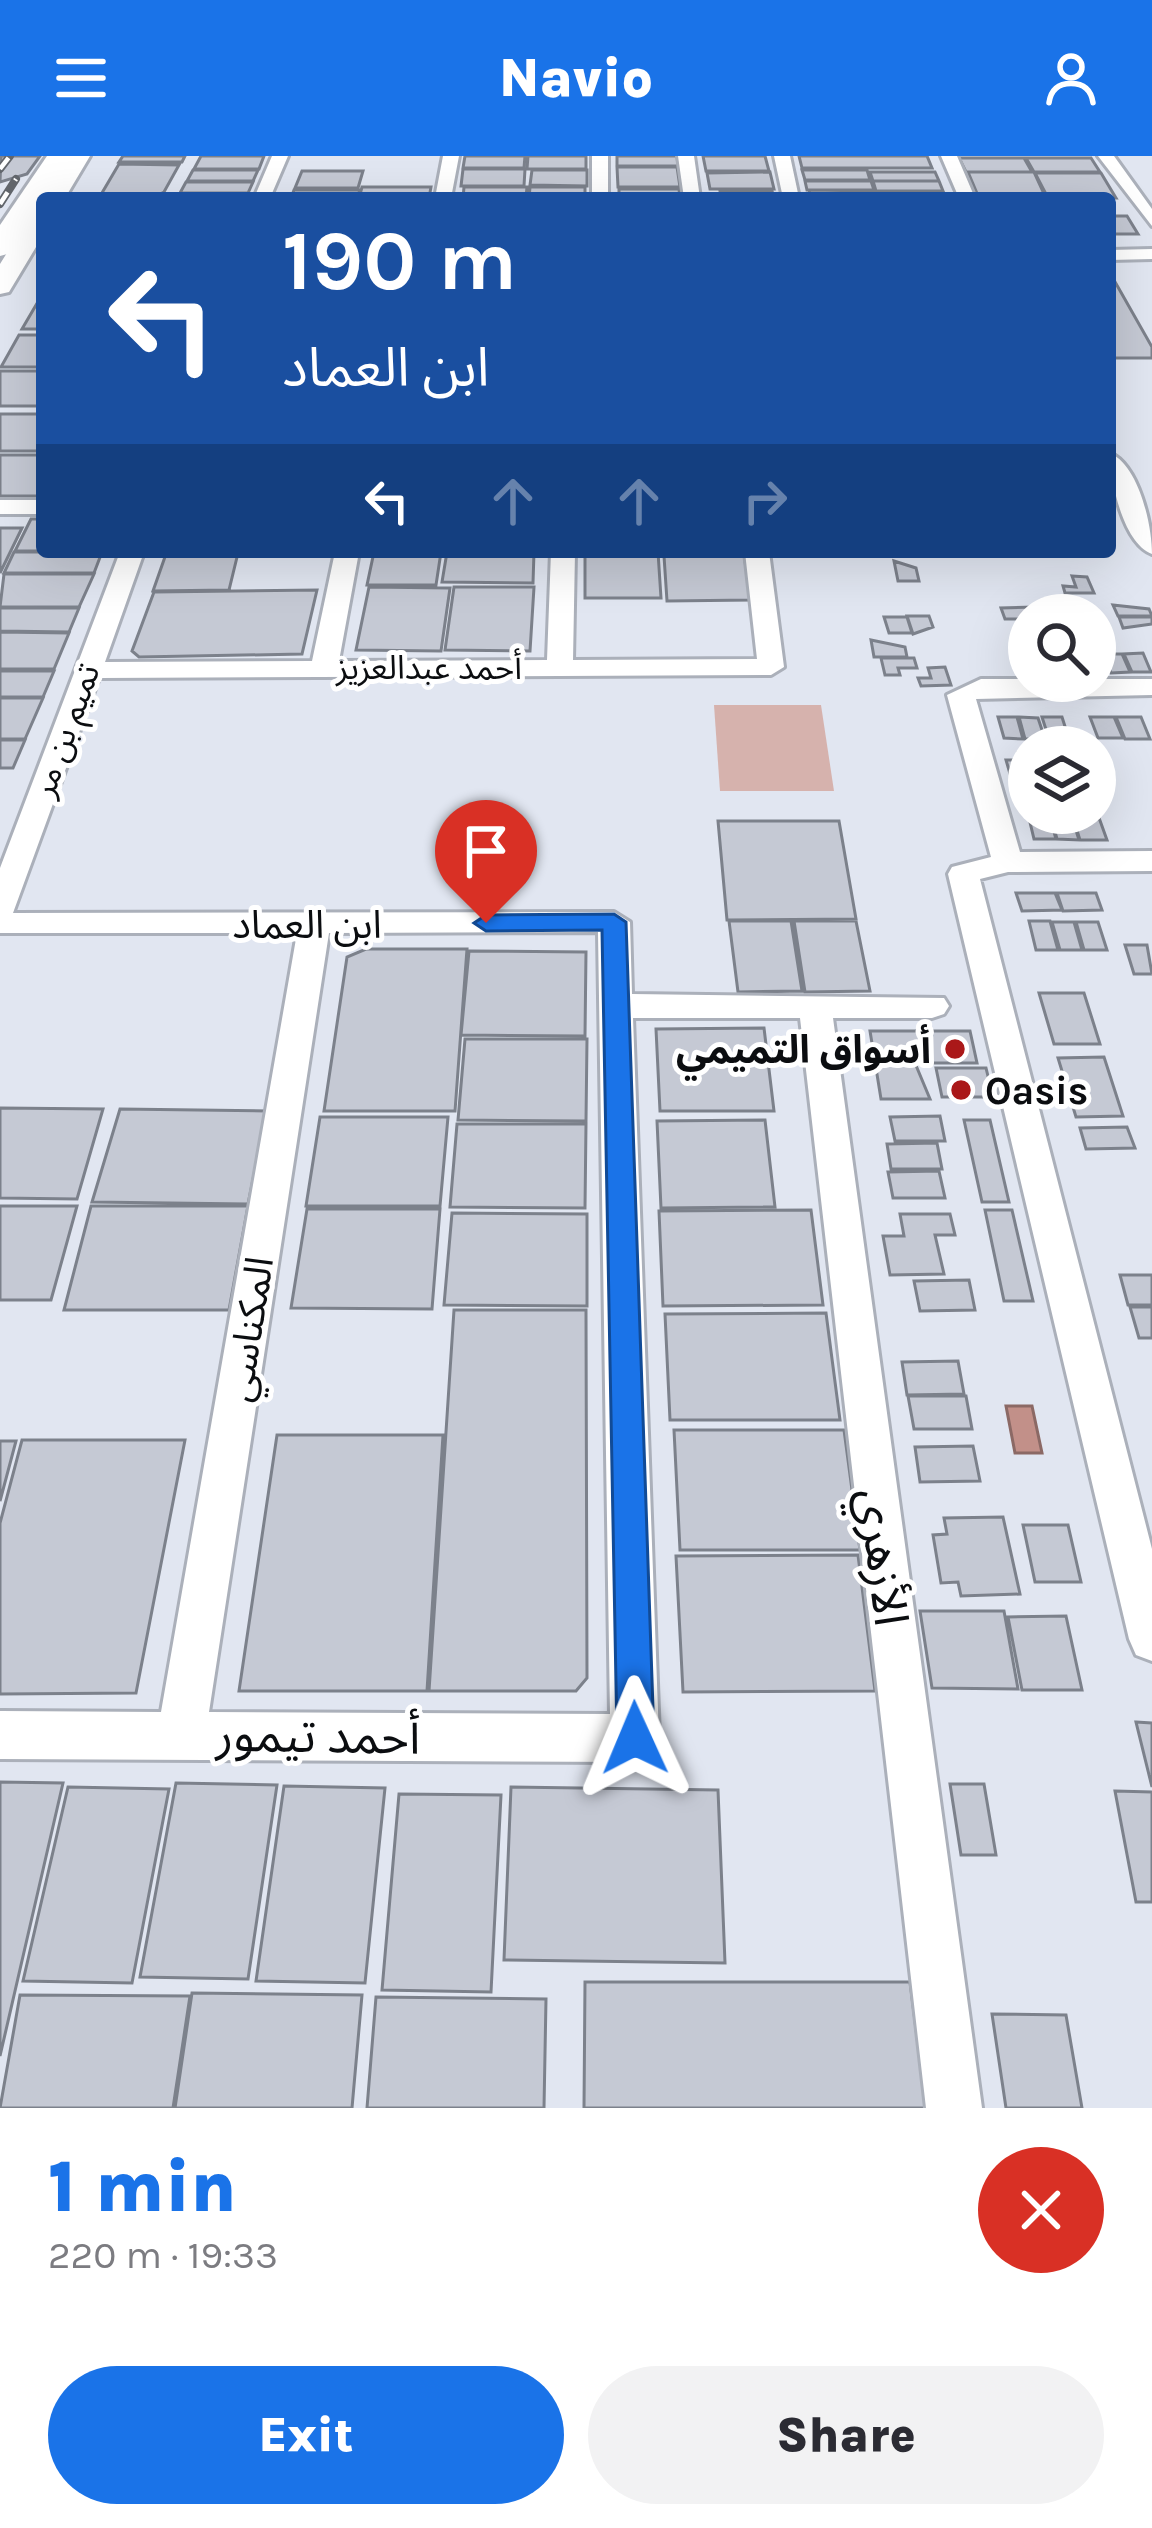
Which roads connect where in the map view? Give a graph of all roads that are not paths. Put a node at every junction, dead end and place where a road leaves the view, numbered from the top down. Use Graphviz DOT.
graph roads {
  1 [pos="280,156"];
  2 [pos="451,156"];
  3 [pos="600,156"];
  4 [pos="686,156"];
  5 [pos="782,156"];
  6 [pos="949,156"];
  7 [pos="1106,156"];
  8 [pos="72,159"];
  9 [pos="1123,180"];
  10 [pos="1152,180"];
  11 [pos="45,192"];
  12 [pos="55,192"];
  13 [pos="265,192"];
  14 [pos="444,192"];
  15 [pos="600,192"];
  16 [pos="691,192"];
  17 [pos="789,192"];
  18 [pos="965,192"];
  19 [pos="36,203"];
  20 [pos="1152,221"];
  21 [pos="36,226"];
  22 [pos="0,247"];
  23 [pos="1116,254"];
  24 [pos="1152,254"];
  25 [pos="0,286"];
  26 [pos="1116,472"];
  27 [pos="0,507"];
  28 [pos="36,507"];
  29 [pos="1152,547"];
  30 [pos="130,558"];
  31 [pos="346,558"];
  32 [pos="563,558"];
  33 [pos="758,558"];
  34 [pos="560,666"];
  35 [pos="324,668"];
  36 [pos="87,670"];
  37 [pos="1152,687"];
  38 [pos="1152,861"];
  39 [pos="1008,862"];
  40 [pos="0,909"];
  41 [pos="0,923"];
  42 [pos="314,925"];
  43 [pos="620,1006"];
  44 [pos="814,1006"];
  45 [pos="932,1006"];
  46 [pos="1152,1639"];
  47 [pos="181,1734"];
  48 [pos="0,1735"];
  49 [pos="954,2108"];
  1 -- 13 [label="street"];
  2 -- 14 [label="street"];
  3 -- 15 [label="street"];
  4 -- 16 [label="street"];
  5 -- 17 [label="street"];
  6 -- 18 [label="street"];
  7 -- 9 [label="street"];
  8 -- 11 [label="highway"];
  8 -- 12 [label="main road"];
  9 -- 10 [label="street"];
  9 -- 20 [label="street"];
  19 -- 22 [label="highway"];
  21 -- 25 [label="main road"];
  23 -- 24 [label="street"];
  26 -- 29 [label="street"];
  27 -- 28 [label="street"];
  30 -- 36 [label="street, تميم بن مر"];
  31 -- 35 [label="street"];
  32 -- 34 [label="street"];
  33 -- 34 [label="street, أحمد عبدالعزيز"];
  34 -- 35 [label="street, أحمد عبدالعزيز"];
  35 -- 36 [label="street, أحمد عبدالعزيز"];
  36 -- 40 [label="street, تميم بن مر"];
  37 -- 39 [label="street"];
  38 -- 39 [label="street"];
  39 -- 46 [label="street"];
  41 -- 42 [label="street, ابن العماد"];
  42 -- 43 [label="street, ابن العماد"];
  42 -- 47 [label="street, المكناسي"];
  43 -- 44 [label="street"];
  43 -- 47 [label="street, أحمد تيمور"];
  44 -- 45 [label="street"];
  44 -- 49 [label="street, الأزهري"];
  47 -- 48 [label="street, أحمد تيمور"];
}
